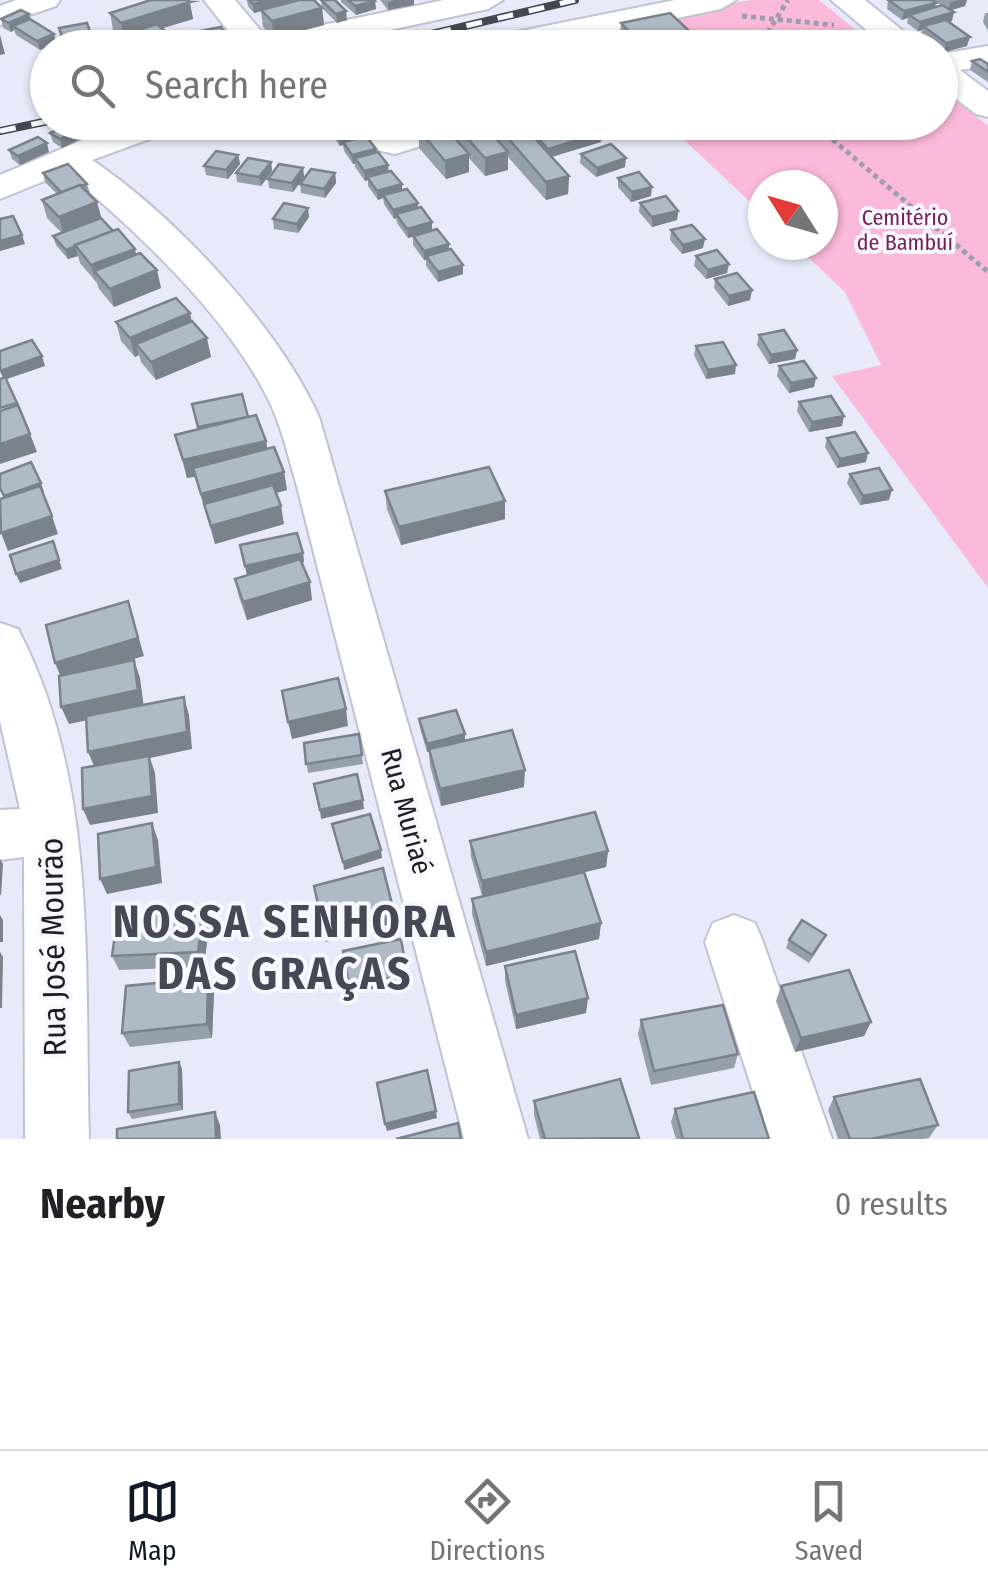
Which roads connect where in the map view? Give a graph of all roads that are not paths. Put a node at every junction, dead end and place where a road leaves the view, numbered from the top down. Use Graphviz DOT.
graph roads {
  1 [pos="45,0"];
  2 [pos="219,0"];
  3 [pos="488,0"];
  4 [pos="720,0"];
  5 [pos="846,0"];
  6 [pos="0,16"];
  7 [pos="243,30"];
  8 [pos="349,30"];
  9 [pos="568,30"];
  10 [pos="886,30"];
  11 [pos="988,56"];
  12 [pos="958,61"];
  13 [pos="958,85"];
  14 [pos="988,107"];
  15 [pos="116,140"];
  16 [pos="375,140"];
  17 [pos="407,140"];
  18 [pos="66,158"];
  19 [pos="0,188"];
  20 [pos="0,642"];
  21 [pos="26,832"];
  22 [pos="734,942"];
  23 [pos="57,1139"];
  24 [pos="496,1139"];
  25 [pos="800,1139"];
  1 -- 6 [label="street"];
  2 -- 7 [label="street"];
  3 -- 8 [label="street"];
  4 -- 9 [label="street"];
  5 -- 10 [label="street"];
  11 -- 12 [label="street"];
  13 -- 14 [label="street"];
  15 -- 18 [label="street"];
  16 -- 17 [label="street"];
  18 -- 19 [label="street"];
  18 -- 24 [label="street, Rua Muriaé"];
  20 -- 21 [label="street, Rua José Mourão"];
  21 -- 23 [label="street, Rua José Mourão"];
  22 -- 25 [label="street"];
}
